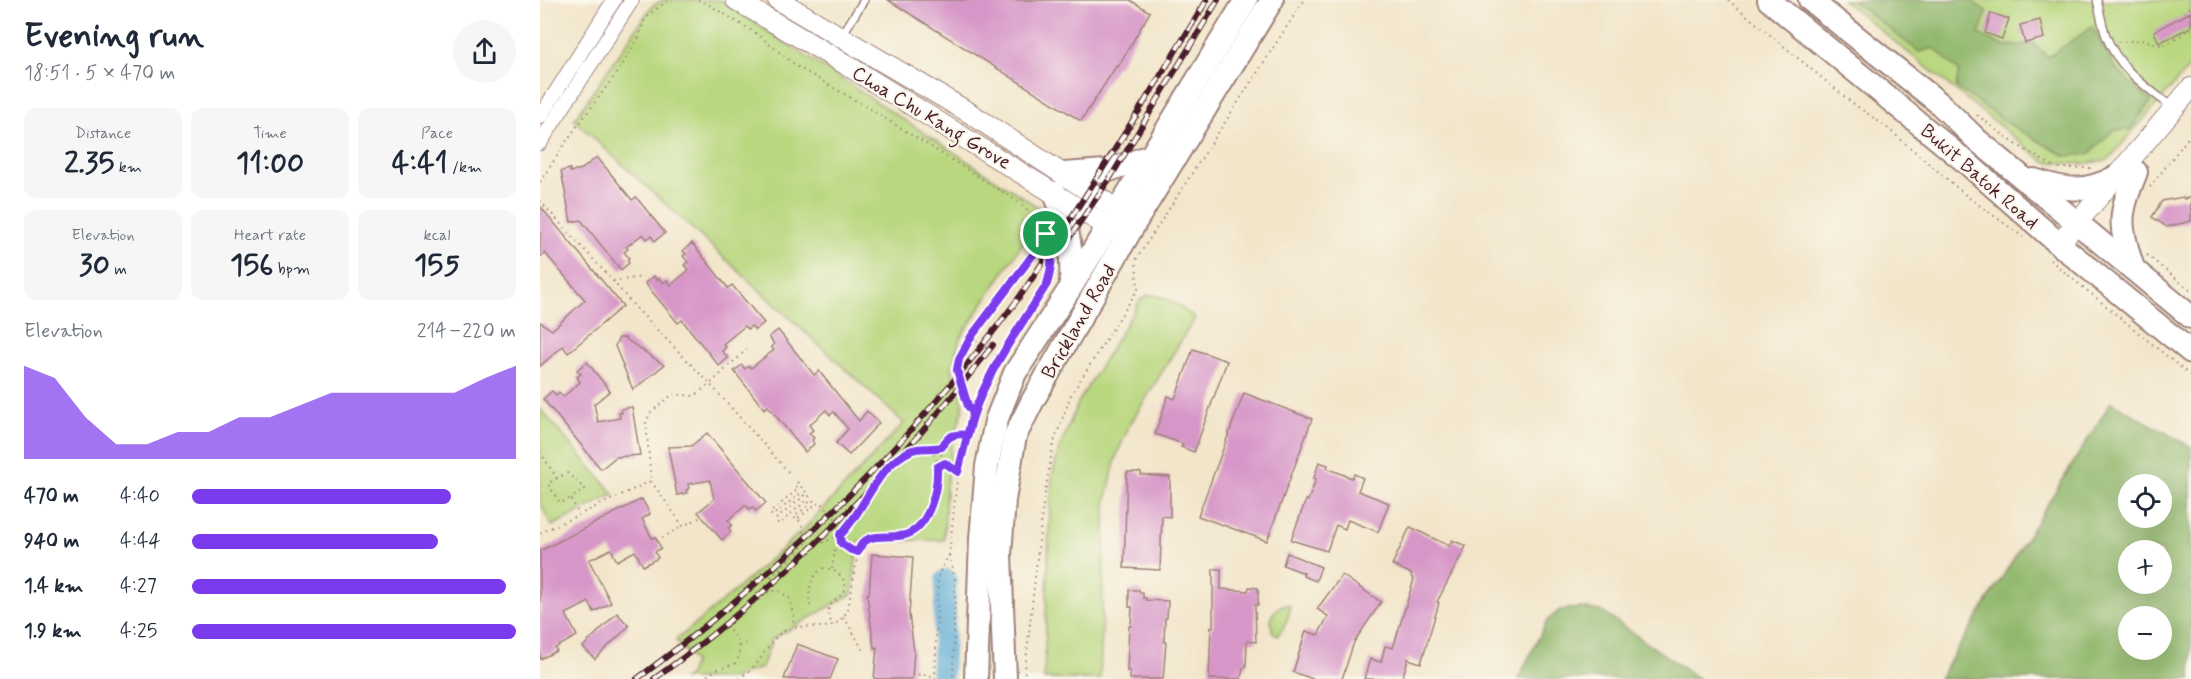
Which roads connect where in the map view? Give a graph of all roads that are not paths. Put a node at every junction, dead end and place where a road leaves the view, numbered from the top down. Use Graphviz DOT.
graph roads {
  1 [pos="614,0"];
  2 [pos="632,0"];
  3 [pos="736,0"];
  4 [pos="778,0"];
  5 [pos="864,0"];
  6 [pos="1246,0"];
  7 [pos="1272,0"];
  8 [pos="1770,0"];
  9 [pos="2097,0"];
  10 [pos="1816,6"];
  11 [pos="841,37"];
  12 [pos="1825,46"];
  13 [pos="1866,46"];
  14 [pos="2191,88"];
  15 [pos="2183,107"];
  16 [pos="540,117"];
  17 [pos="1916,121"];
  18 [pos="540,143"];
  19 [pos="1151,156"];
  20 [pos="2024,177"];
  21 [pos="2134,179"];
  22 [pos="1060,184"];
  23 [pos="1121,224"];
  24 [pos="2082,226"];
  25 [pos="2057,250"];
  26 [pos="2139,261"];
  27 [pos="1071,287"];
  28 [pos="2191,317"];
  29 [pos="2191,352"];
  30 [pos="976,679"];
  31 [pos="1005,679"];
  1 -- 16 [label="street"];
  2 -- 18 [label="street"];
  3 -- 22 [label="street, Choa Chu Kang Grove"];
  4 -- 11 [label="street, Choa Chu Kang Grove"];
  5 -- 11 [label="lane"];
  6 -- 19 [label="main road, Brickland Road"];
  7 -- 23 [label="main road, Brickland Road"];
  8 -- 12 [label="main road, Bukit Batok Road"];
  9 -- 15 [label="lane"];
  10 -- 12 [label="main road"];
  10 -- 13 [label="main road, Bukit Batok Road"];
  11 -- 22 [label="street, Choa Chu Kang Grove"];
  12 -- 17 [label="main road, Bukit Batok Road"];
  13 -- 17 [label="main road"];
  13 -- 20 [label="main road, Bukit Batok Road"];
  14 -- 15 [label="street"];
  15 -- 21 [label="street"];
  17 -- 25 [label="main road, Bukit Batok Road"];
  19 -- 22 [label="main road"];
  19 -- 23 [label="main road, Brickland Road"];
  20 -- 21 [label="main road"];
  20 -- 24 [label="main road, Bukit Batok Road"];
  21 -- 24 [label="street"];
  21 -- 26 [label="main road"];
  22 -- 23 [label="street, Choa Chu Kang Grove"];
  22 -- 27 [label="main road"];
  23 -- 27 [label="main road, Brickland Road"];
  23 -- 31 [label="main road, Brickland Road"];
  24 -- 25 [label="street"];
  24 -- 26 [label="main road, Bukit Batok Road"];
  25 -- 29 [label="main road, Bukit Batok Road"];
  26 -- 28 [label="main road, Bukit Batok Road"];
  27 -- 30 [label="main road, Brickland Road"];
}
